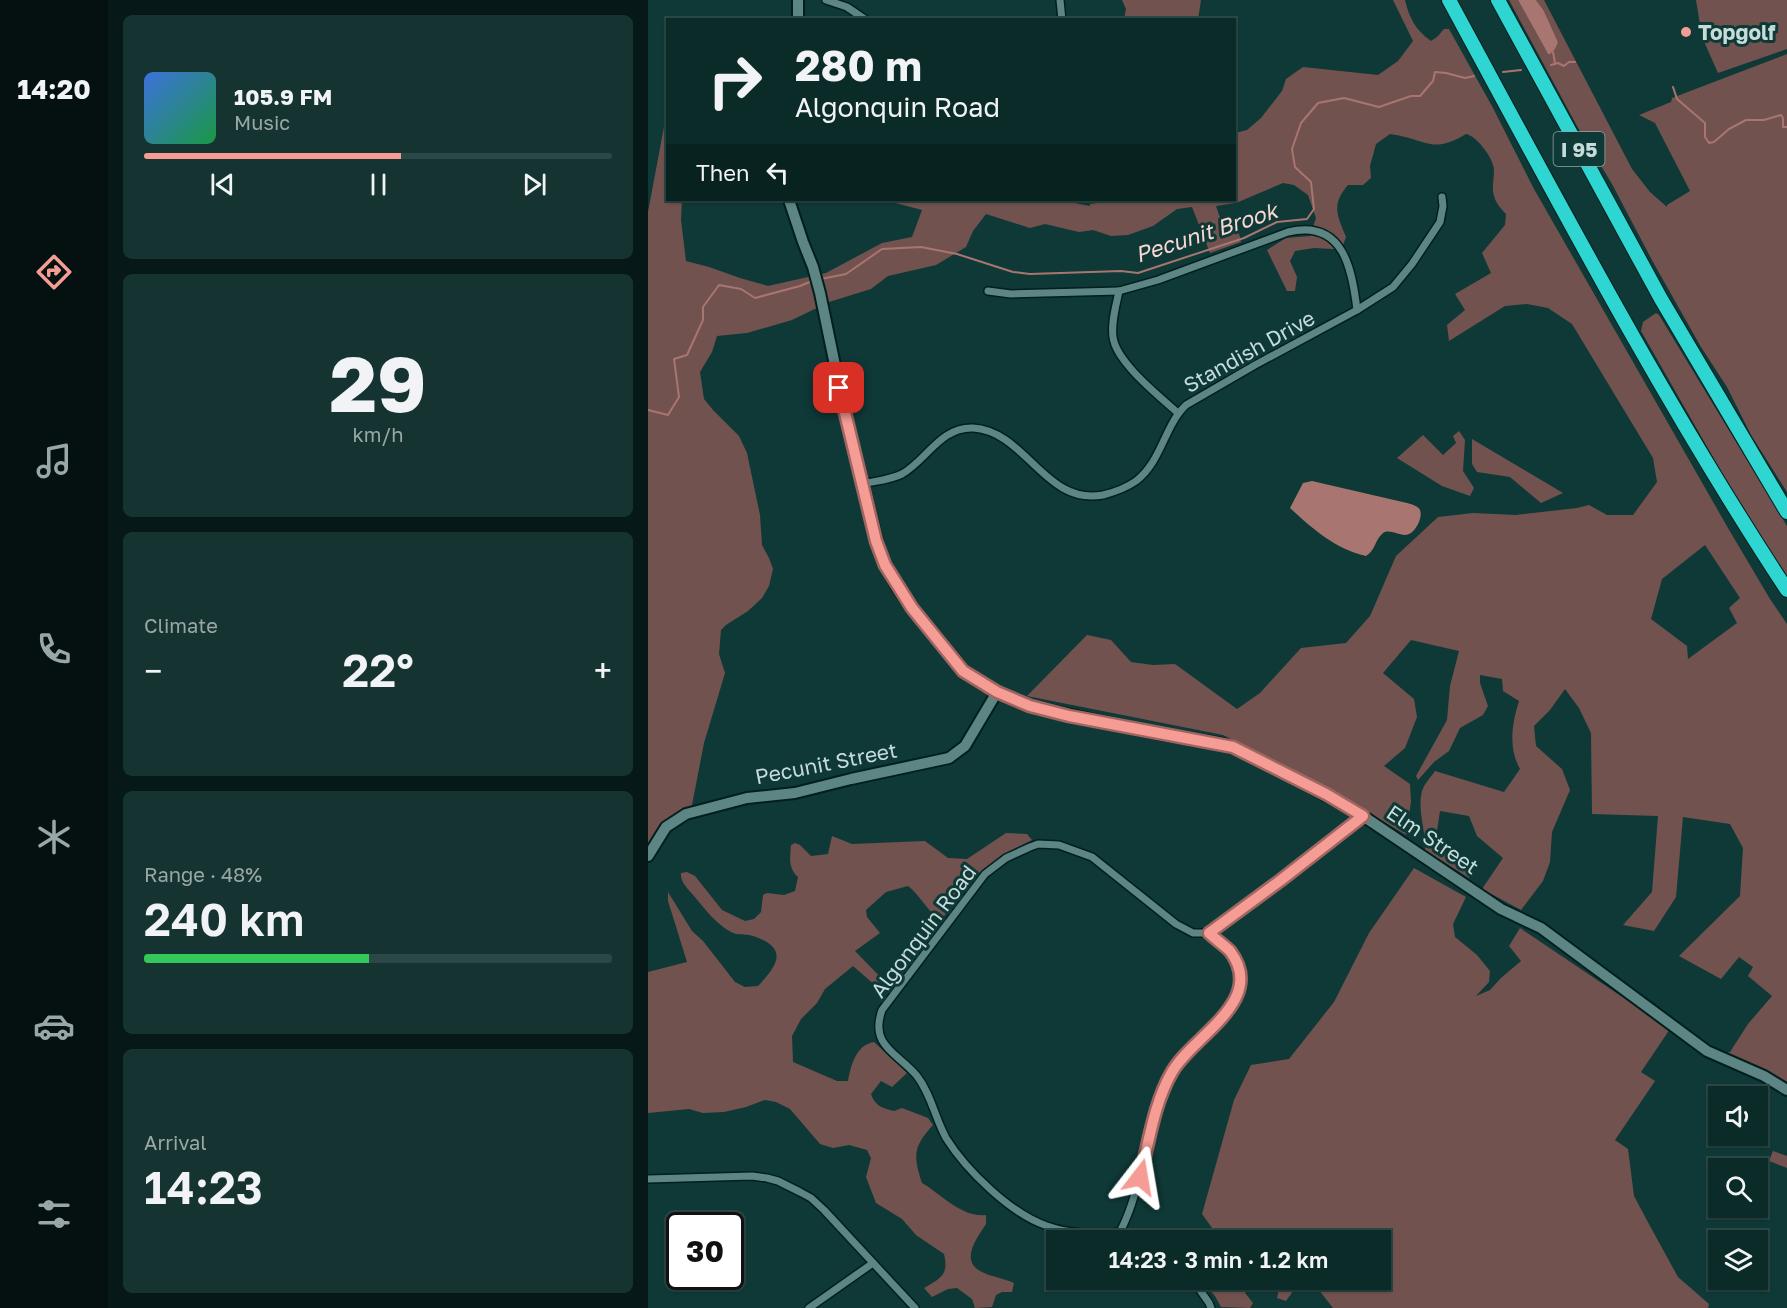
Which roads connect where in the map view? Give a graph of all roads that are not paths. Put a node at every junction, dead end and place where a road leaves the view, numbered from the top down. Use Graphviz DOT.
graph roads {
  1 [pos="798,0"];
  2 [pos="826,0"];
  3 [pos="1060,0"];
  4 [pos="1449,0"];
  5 [pos="1498,0"];
  6 [pos="798,18"];
  7 [pos="863,18"];
  8 [pos="1062,18"];
  9 [pos="1442,197"];
  10 [pos="789,201"];
  11 [pos="988,291"];
  12 [pos="1119,291"];
  13 [pos="1357,310"];
  14 [pos="1178,413"];
  15 [pos="862,484"];
  16 [pos="1787,512"];
  17 [pos="1787,590"];
  18 [pos="997,692"];
  19 [pos="1363,816"];
  20 [pos="648,856"];
  21 [pos="1209,933"];
  22 [pos="1787,1090"];
  23 [pos="648,1179"];
  24 [pos="1067,1230"];
  25 [pos="1121,1230"];
  26 [pos="873,1263"];
  27 [pos="1200,1290"];
  28 [pos="809,1308"];
  29 [pos="915,1308"];
  30 [pos="1211,1308"];
  1 -- 6 [label="street"];
  2 -- 7 [label="street"];
  3 -- 8 [label="street"];
  4 -- 17 [label="highway, I 95"];
  5 -- 16 [label="highway, I 95"];
  9 -- 13 [label="street, Standish Drive"];
  10 -- 15 [label="street, Elm Street"];
  11 -- 12 [label="street"];
  12 -- 13 [label="street"];
  12 -- 14 [label="street"];
  13 -- 14 [label="street, Standish Drive"];
  14 -- 15 [label="street, Standish Drive"];
  15 -- 18 [label="street, Elm Street"];
  18 -- 19 [label="street, Elm Street"];
  18 -- 20 [label="street, Pecunit Street"];
  19 -- 21 [label="street"];
  19 -- 22 [label="street, Elm Street"];
  21 -- 24 [label="street, Algonquin Road"];
  21 -- 25 [label="street"];
  23 -- 26 [label="street"];
  26 -- 28 [label="street"];
  26 -- 29 [label="street"];
  27 -- 30 [label="street"];
}
